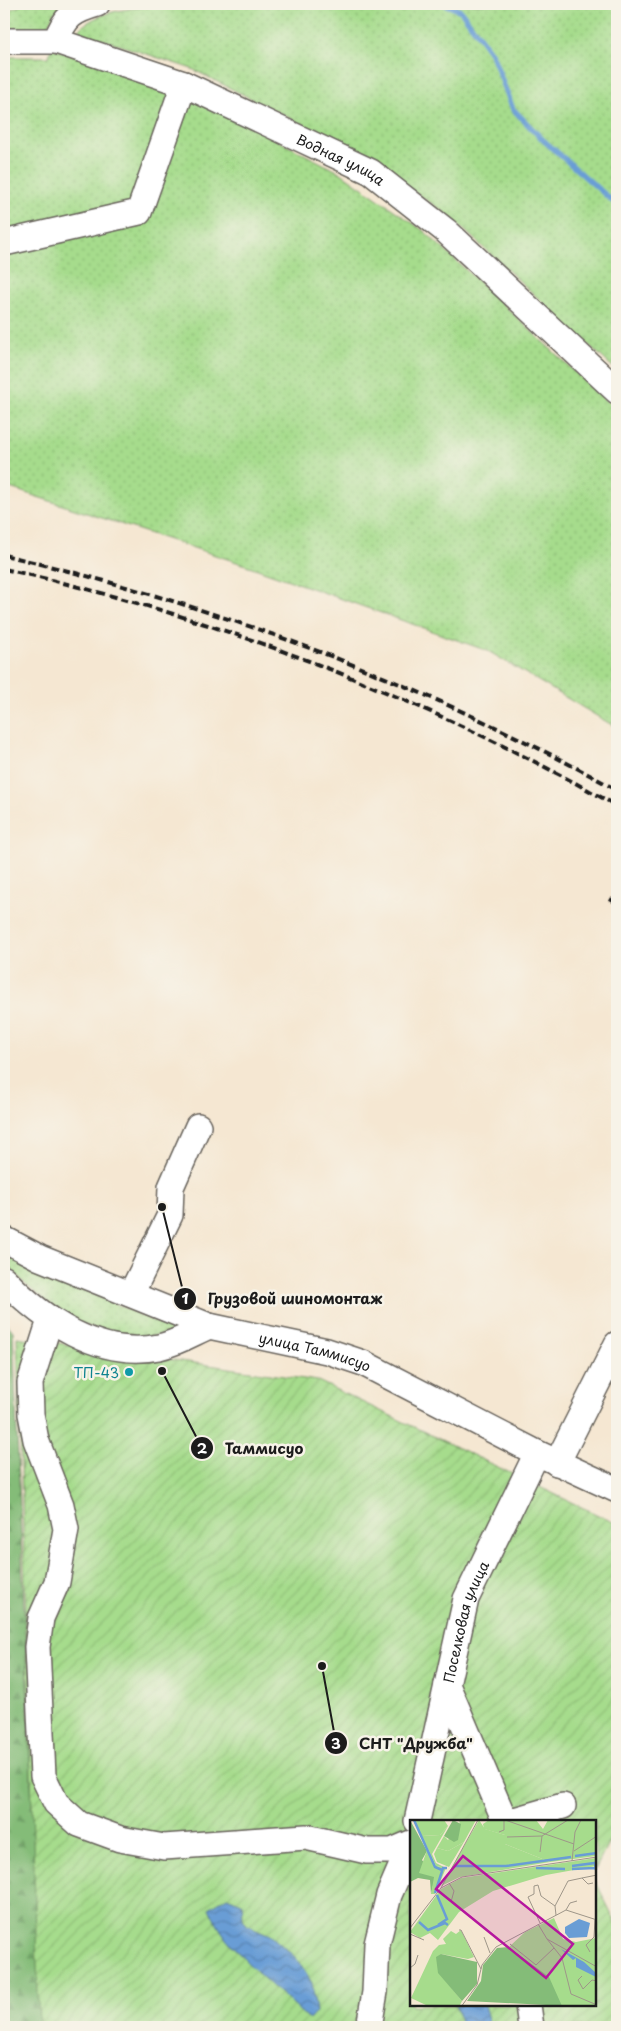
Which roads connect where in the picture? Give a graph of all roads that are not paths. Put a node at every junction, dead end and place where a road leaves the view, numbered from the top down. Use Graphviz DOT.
graph roads {
  1 [pos="97,4"];
  2 [pos="4,41"];
  3 [pos="56,41"];
  4 [pos="184,84"];
  5 [pos="4,243"];
  6 [pos="617,391"];
  7 [pos="198,1126"];
  8 [pos="4,1239"];
  9 [pos="4,1279"];
  10 [pos="131,1294"];
  11 [pos="50,1320"];
  12 [pos="209,1326"];
  13 [pos="617,1344"];
  14 [pos="547,1458"];
  15 [pos="617,1490"];
  16 [pos="447,1685"];
  17 [pos="563,1806"];
  18 [pos="417,1820"];
  19 [pos="505,1820"];
  20 [pos="514,1820"];
  21 [pos="410,1843"];
  22 [pos="410,1845"];
  23 [pos="528,2006"];
  24 [pos="369,2027"];
  25 [pos="531,2027"];
  1 -- 3 [label="street"];
  2 -- 3 [label="street, Водная улица"];
  3 -- 4 [label="street, Водная улица"];
  4 -- 5 [label="street"];
  4 -- 6 [label="street, Водная улица"];
  7 -- 10 [label="street"];
  8 -- 10 [label="street, улица Таммисуо"];
  9 -- 11 [label="street"];
  10 -- 12 [label="street, улица Таммисуо"];
  11 -- 12 [label="street"];
  11 -- 21 [label="street"];
  12 -- 14 [label="street, улица Таммисуо"];
  13 -- 14 [label="street, Поселковая улица"];
  14 -- 15 [label="street, улица Таммисуо"];
  14 -- 16 [label="street, Поселковая улица"];
  16 -- 18 [label="street"];
  16 -- 19 [label="street, Поселковая улица"];
  17 -- 20 [label="street"];
  22 -- 24 [label="street"];
  23 -- 25 [label="street"];
}
